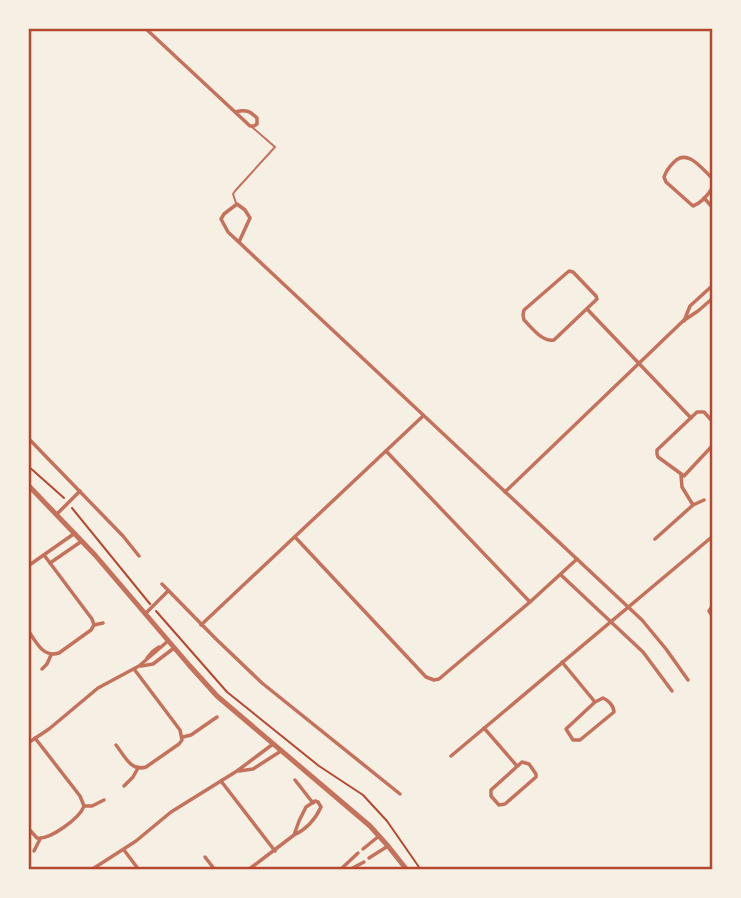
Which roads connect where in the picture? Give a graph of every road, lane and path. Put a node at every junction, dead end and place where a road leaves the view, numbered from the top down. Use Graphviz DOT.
graph roads {
  1 [pos="145,28"];
  2 [pos="235,112"];
  3 [pos="250,126"];
  4 [pos="713,179"];
  5 [pos="713,187"];
  6 [pos="704,198"];
  7 [pos="237,204"];
  8 [pos="713,208"];
  9 [pos="239,242"];
  10 [pos="713,285"];
  11 [pos="713,298"];
  12 [pos="587,309"];
  13 [pos="683,321"];
  14 [pos="639,363"];
  15 [pos="423,416"];
  16 [pos="691,418"];
  17 [pos="713,422"];
  18 [pos="28,438"];
  19 [pos="713,445"];
  20 [pos="386,451"];
  21 [pos="28,466"];
  22 [pos="681,475"];
  23 [pos="28,485"];
  24 [pos="80,491"];
  25 [pos="505,492"];
  26 [pos="704,500"];
  27 [pos="68,502"];
  28 [pos="693,505"];
  29 [pos="57,514"];
  30 [pos="75,533"];
  31 [pos="713,536"];
  32 [pos="295,537"];
  33 [pos="655,539"];
  34 [pos="82,541"];
  35 [pos="44,555"];
  36 [pos="139,556"];
  37 [pos="577,559"];
  38 [pos="50,563"];
  39 [pos="28,566"];
  40 [pos="561,575"];
  41 [pos="162,584"];
  42 [pos="168,591"];
  43 [pos="530,603"];
  44 [pos="713,605"];
  45 [pos="152,606"];
  46 [pos="628,607"];
  47 [pos="145,614"];
  48 [pos="713,617"];
  49 [pos="611,622"];
  50 [pos="103,623"];
  51 [pos="94,625"];
  52 [pos="201,625"];
  53 [pos="28,630"];
  54 [pos="168,641"];
  55 [pos="174,648"];
  56 [pos="51,655"];
  57 [pos="562,662"];
  58 [pos="136,668"];
  59 [pos="42,669"];
  60 [pos="688,680"];
  61 [pos="672,691"];
  62 [pos="595,702"];
  63 [pos="217,718"];
  64 [pos="484,728"];
  65 [pos="183,737"];
  66 [pos="35,738"];
  67 [pos="28,743"];
  68 [pos="273,744"];
  69 [pos="116,745"];
  70 [pos="281,751"];
  71 [pos="451,756"];
  72 [pos="517,766"];
  73 [pos="138,768"];
  74 [pos="237,771"];
  75 [pos="295,780"];
  76 [pos="221,781"];
  77 [pos="124,786"];
  78 [pos="400,794"];
  79 [pos="104,800"];
  80 [pos="313,803"];
  81 [pos="84,806"];
  82 [pos="28,828"];
  83 [pos="294,835"];
  84 [pos="380,836"];
  85 [pos="40,839"];
  86 [pos="388,846"];
  87 [pos="363,849"];
  88 [pos="124,850"];
  89 [pos="34,851"];
  90 [pos="275,851"];
  91 [pos="358,853"];
  92 [pos="205,857"];
  93 [pos="369,858"];
  94 [pos="364,862"];
  95 [pos="91,870"];
  96 [pos="139,870"];
  97 [pos="215,870"];
  98 [pos="248,870"];
  99 [pos="340,870"];
  100 [pos="349,870"];
  101 [pos="407,870"];
  102 [pos="421,870"];
  1 -- 2 [label="street"];
  2 -- 3 [label="street"];
  2 -- 3 [label="street"];
  3 -- 7 [label="lane"];
  4 -- 6 [label="street"];
  5 -- 6 [label="street"];
  6 -- 8 [label="street"];
  7 -- 9 [label="street"];
  7 -- 9 [label="street"];
  9 -- 15 [label="street"];
  10 -- 13 [label="street"];
  11 -- 13 [label="street"];
  12 -- 12 [label="street"];
  12 -- 14 [label="street"];
  13 -- 14 [label="street"];
  14 -- 16 [label="street"];
  14 -- 25 [label="street"];
  15 -- 20 [label="street"];
  15 -- 25 [label="street"];
  16 -- 17 [label="street"];
  16 -- 22 [label="street"];
  18 -- 24 [label="street"];
  19 -- 22 [label="street"];
  20 -- 32 [label="street"];
  20 -- 43 [label="street"];
  21 -- 27 [label="path"];
  22 -- 28 [label="street"];
  23 -- 29 [label="street"];
  24 -- 27 [label="street"];
  24 -- 36 [label="street"];
  25 -- 37 [label="street"];
  26 -- 28 [label="street"];
  27 -- 29 [label="street"];
  27 -- 45 [label="path"];
  28 -- 33 [label="street"];
  29 -- 30 [label="street"];
  30 -- 34 [label="street"];
  30 -- 35 [label="street"];
  31 -- 46 [label="street"];
  32 -- 43 [label="street"];
  32 -- 52 [label="street"];
  34 -- 38 [label="street"];
  34 -- 47 [label="street"];
  35 -- 38 [label="street"];
  35 -- 39 [label="street"];
  37 -- 40 [label="street"];
  37 -- 46 [label="street"];
  38 -- 51 [label="street"];
  40 -- 43 [label="street"];
  40 -- 49 [label="street"];
  41 -- 42 [label="street"];
  42 -- 45 [label="street"];
  42 -- 52 [label="street"];
  44 -- 48 [label="street"];
  45 -- 47 [label="street"];
  45 -- 102 [label="path"];
  46 -- 49 [label="street"];
  46 -- 60 [label="street"];
  47 -- 54 [label="street"];
  49 -- 57 [label="street"];
  49 -- 61 [label="street"];
  50 -- 51 [label="street"];
  51 -- 56 [label="street"];
  52 -- 78 [label="street"];
  53 -- 56 [label="street"];
  54 -- 55 [label="street"];
  54 -- 58 [label="street"];
  55 -- 58 [label="street"];
  55 -- 68 [label="street"];
  56 -- 59 [label="street"];
  57 -- 62 [label="street"];
  57 -- 64 [label="street"];
  58 -- 65 [label="street"];
  58 -- 66 [label="street"];
  62 -- 62 [label="street"];
  63 -- 65 [label="street"];
  64 -- 71 [label="street"];
  64 -- 72 [label="street"];
  65 -- 73 [label="street"];
  66 -- 67 [label="street"];
  66 -- 81 [label="street"];
  68 -- 70 [label="street"];
  68 -- 74 [label="street"];
  69 -- 73 [label="street"];
  70 -- 74 [label="street"];
  70 -- 84 [label="street"];
  72 -- 72 [label="street"];
  73 -- 77 [label="street"];
  74 -- 76 [label="street"];
  75 -- 80 [label="street"];
  76 -- 88 [label="street"];
  76 -- 90 [label="street"];
  79 -- 81 [label="street"];
  80 -- 83 [label="street"];
  80 -- 83 [label="street"];
  81 -- 85 [label="street"];
  82 -- 85 [label="street"];
  83 -- 90 [label="street"];
  84 -- 86 [label="street"];
  84 -- 87 [label="street"];
  85 -- 89 [label="street"];
  86 -- 93 [label="street"];
  86 -- 101 [label="street"];
  88 -- 95 [label="street"];
  88 -- 96 [label="street"];
  90 -- 98 [label="street"];
  91 -- 99 [label="street"];
  92 -- 97 [label="street"];
  94 -- 100 [label="street"];
}
